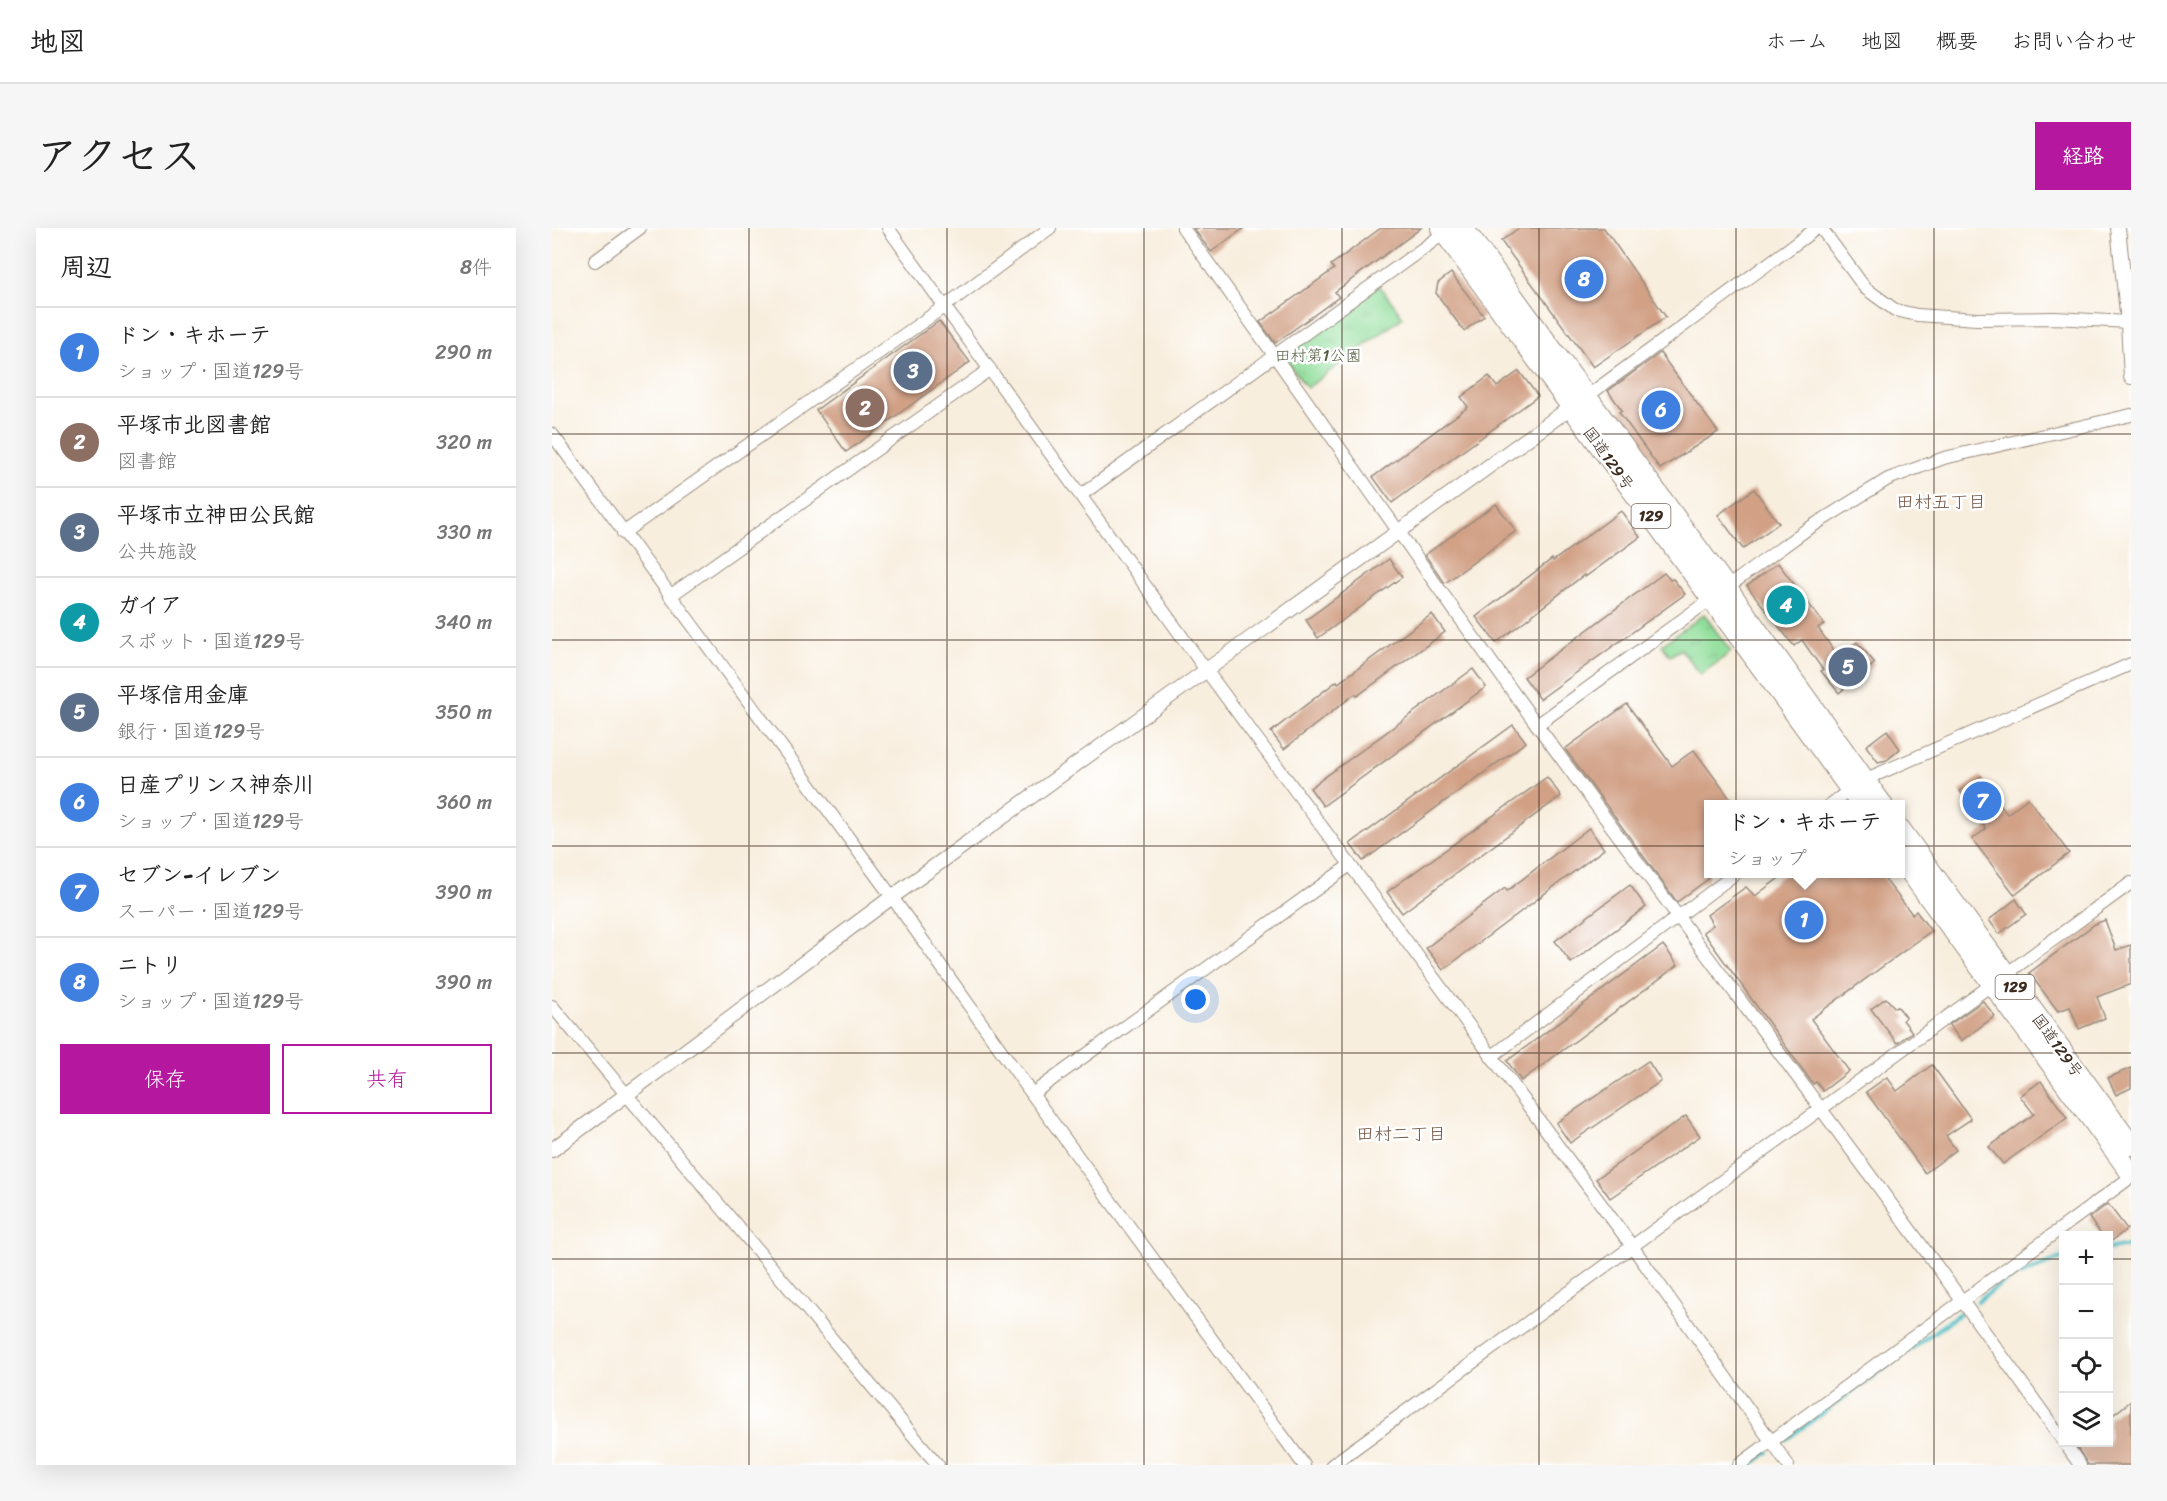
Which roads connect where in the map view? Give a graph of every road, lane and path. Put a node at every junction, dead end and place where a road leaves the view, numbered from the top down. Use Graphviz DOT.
graph roads {
  1 [pos="640,228"];
  2 [pos="888,228"];
  3 [pos="1050,228"];
  4 [pos="1183,228"];
  5 [pos="1819,228"];
  6 [pos="2118,228"];
  7 [pos="1450,229"];
  8 [pos="595,261"];
  9 [pos="945,306"];
  10 [pos="2129,322"];
  11 [pos="1275,355"];
  12 [pos="990,369"];
  13 [pos="2131,376"];
  14 [pos="1579,402"];
  15 [pos="2131,415"];
  16 [pos="552,435"];
  17 [pos="1081,495"];
  18 [pos="1398,531"];
  19 [pos="624,533"];
  20 [pos="1719,593"];
  21 [pos="669,596"];
  22 [pos="2131,664"];
  23 [pos="1206,670"];
  24 [pos="1537,725"];
  25 [pos="1858,792"];
  26 [pos="1840,800"];
  27 [pos="1874,800"];
  28 [pos="1905,838"];
  29 [pos="1905,864"];
  30 [pos="1350,865"];
  31 [pos="1728,878"];
  32 [pos="2131,883"];
  33 [pos="892,897"];
  34 [pos="1678,915"];
  35 [pos="1999,980"];
  36 [pos="552,1006"];
  37 [pos="1491,1057"];
  38 [pos="1032,1094"];
  39 [pos="627,1095"];
  40 [pos="1822,1109"];
  41 [pos="2131,1145"];
  42 [pos="552,1149"];
  43 [pos="2131,1175"];
  44 [pos="1632,1246"];
  45 [pos="1963,1299"];
  46 [pos="2059,1435"];
  47 [pos="1771,1442"];
  48 [pos="2067,1447"];
  49 [pos="938,1465"];
  50 [pos="1304,1465"];
  51 [pos="1332,1465"];
  52 [pos="1739,1465"];
  53 [pos="1788,1465"];
  54 [pos="2080,1465"];
  1 -- 8 [label="street"];
  2 -- 9 [label="street"];
  3 -- 9 [label="street"];
  4 -- 11 [label="street"];
  5 -- 10 [label="street"];
  5 -- 14 [label="street"];
  6 -- 10 [label="street"];
  7 -- 11 [label="street"];
  7 -- 14 [label="highway, 国道129号 / 129"];
  9 -- 12 [label="street"];
  9 -- 19 [label="street"];
  10 -- 13 [label="street"];
  11 -- 17 [label="street"];
  11 -- 18 [label="street"];
  12 -- 17 [label="street"];
  12 -- 21 [label="street"];
  14 -- 18 [label="street"];
  14 -- 20 [label="highway, 国道129号 / 129"];
  15 -- 20 [label="street"];
  16 -- 19 [label="street"];
  17 -- 23 [label="street"];
  18 -- 23 [label="street"];
  18 -- 24 [label="street"];
  19 -- 21 [label="street"];
  20 -- 24 [label="street"];
  20 -- 25 [label="highway, 国道129号 / 129"];
  21 -- 33 [label="street"];
  22 -- 25 [label="street"];
  23 -- 30 [label="street"];
  23 -- 33 [label="street"];
  24 -- 34 [label="street"];
  25 -- 26 [label="street"];
  25 -- 27 [label="highway, 国道129号 / 129"];
  28 -- 35 [label="highway, 国道129号 / 129"];
  29 -- 35 [label="highway, 国道129号 / 129"];
  30 -- 37 [label="street"];
  30 -- 38 [label="street"];
  31 -- 34 [label="street"];
  32 -- 35 [label="street"];
  33 -- 38 [label="street"];
  33 -- 39 [label="street"];
  34 -- 37 [label="street"];
  34 -- 40 [label="street"];
  35 -- 40 [label="street"];
  35 -- 41 [label="highway, 国道129号 / 129"];
  35 -- 43 [label="highway, 国道129号 / 129"];
  36 -- 39 [label="street"];
  37 -- 44 [label="street"];
  38 -- 50 [label="street"];
  39 -- 42 [label="street"];
  39 -- 49 [label="street"];
  40 -- 44 [label="street"];
  40 -- 45 [label="street"];
  43 -- 45 [label="street"];
  44 -- 47 [label="street"];
  44 -- 51 [label="street"];
  45 -- 46 [label="street"];
  45 -- 47 [label="street"];
  47 -- 52 [label="street"];
  47 -- 53 [label="street"];
  48 -- 54 [label="street"];
}
